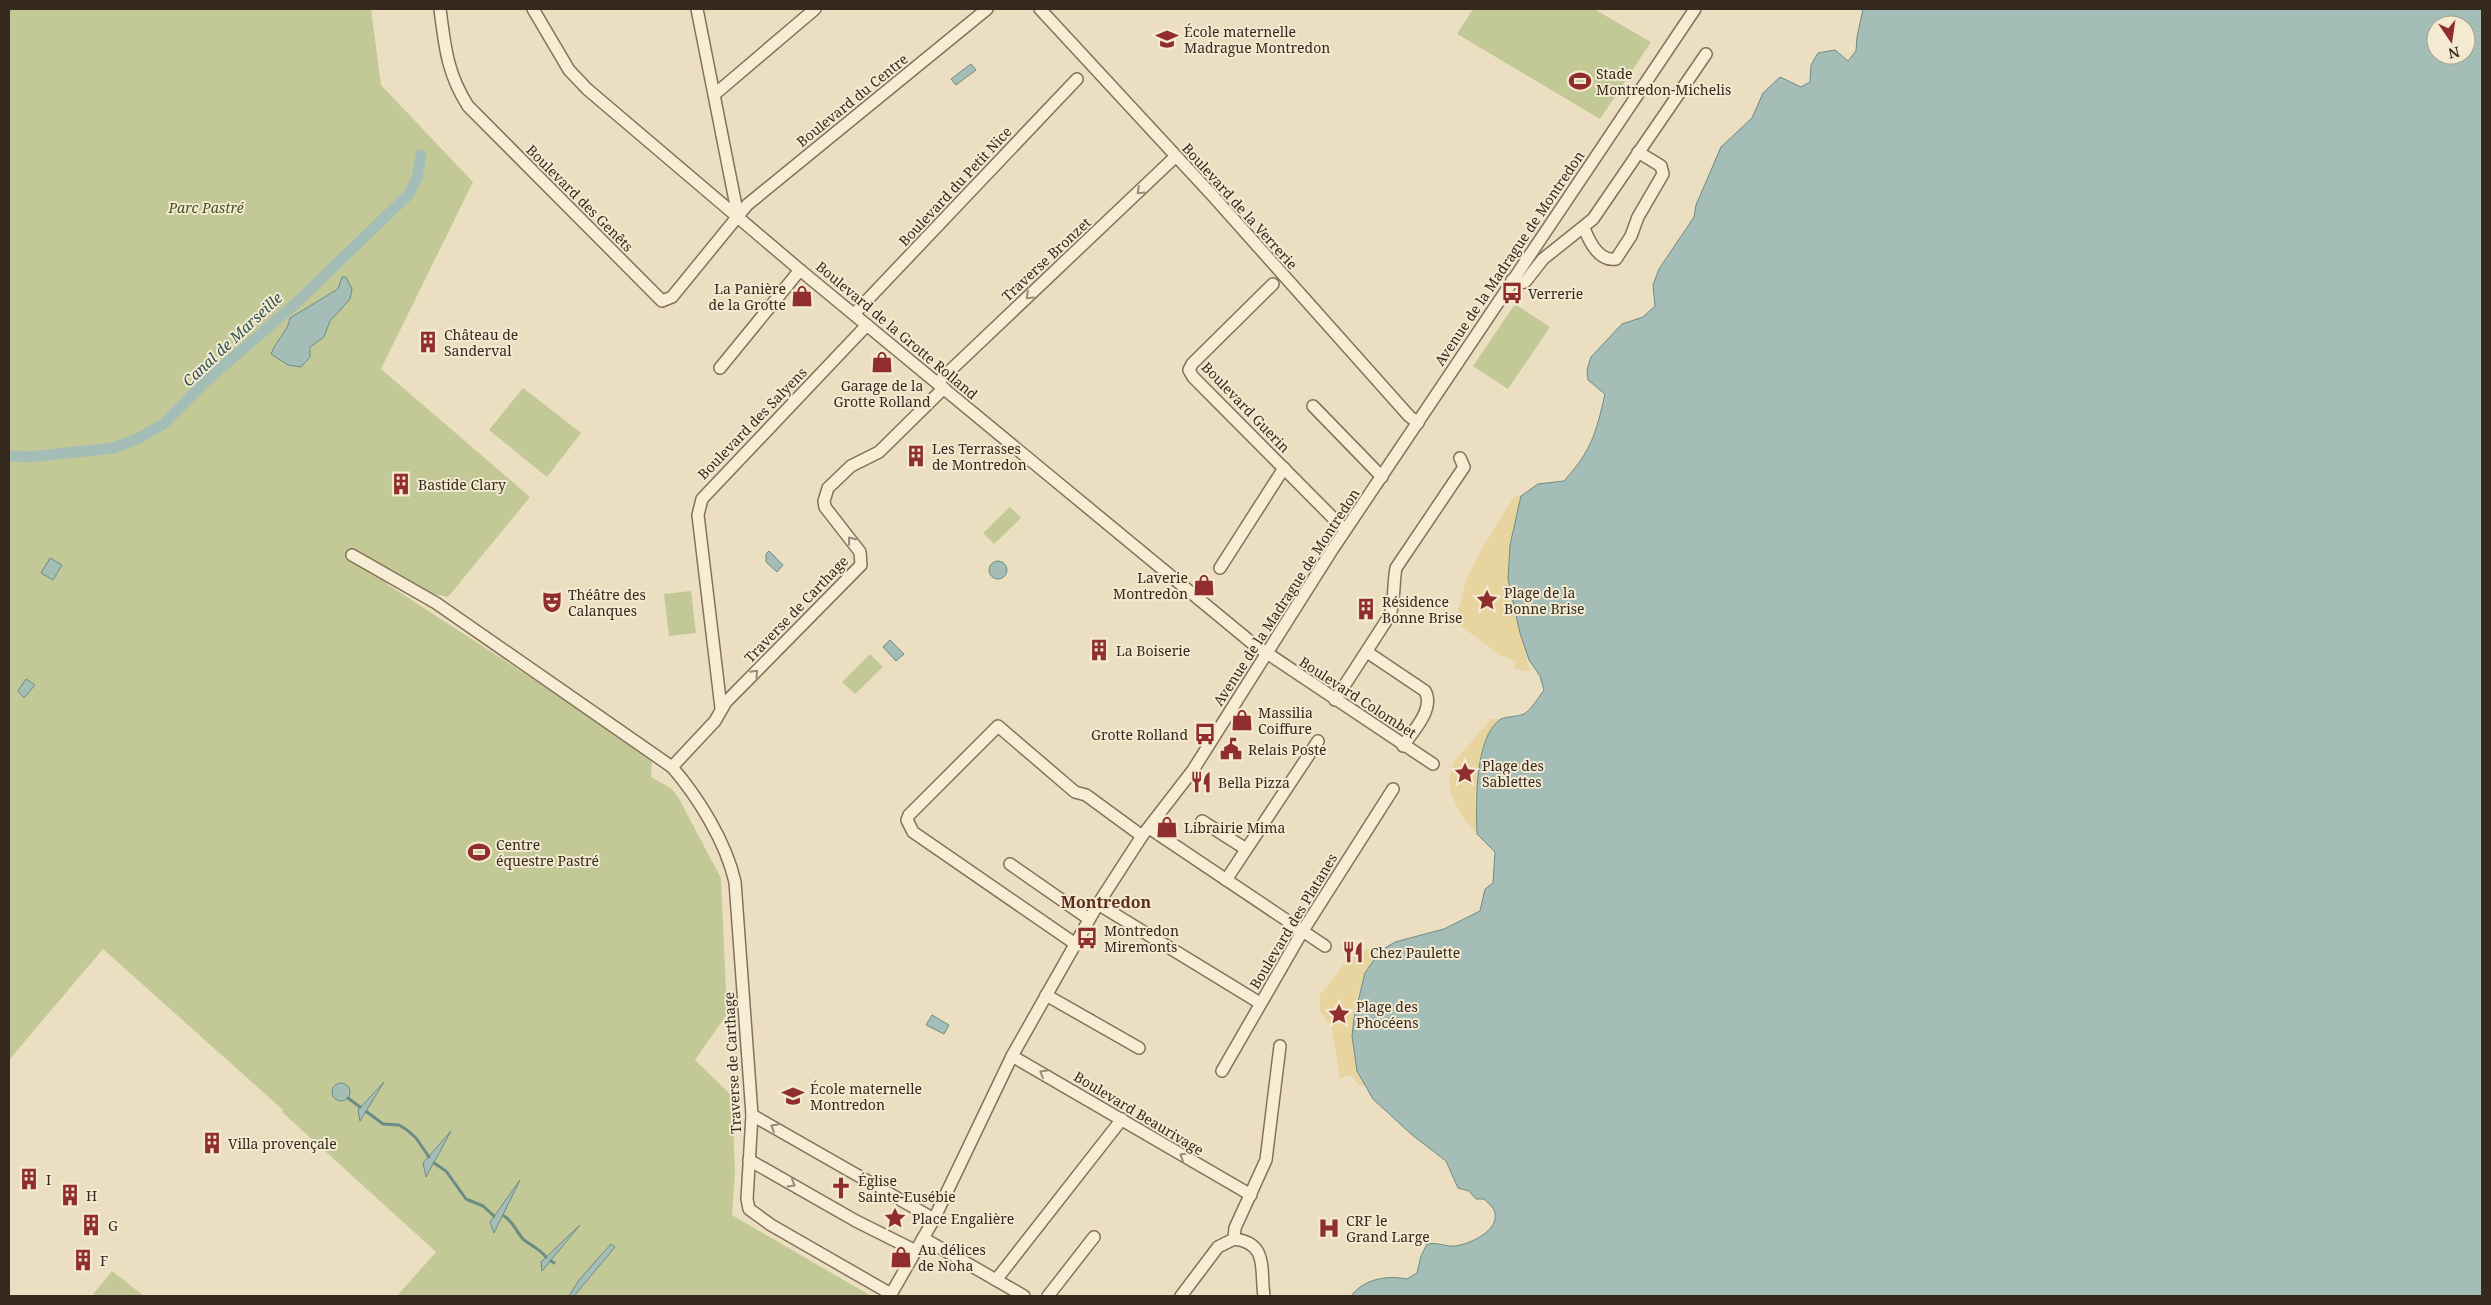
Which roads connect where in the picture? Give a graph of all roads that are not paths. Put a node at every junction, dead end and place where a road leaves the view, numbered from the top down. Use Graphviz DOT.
graph roads {
  1 [pos="440,9"];
  2 [pos="532,9"];
  3 [pos="697,9"];
  4 [pos="815,9"];
  5 [pos="987,9"];
  6 [pos="1040,9"];
  7 [pos="1695,9"];
  8 [pos="1706,54"];
  9 [pos="1077,78"];
  10 [pos="715,94"];
  11 [pos="1638,152"];
  12 [pos="1175,157"];
  13 [pos="738,216"];
  14 [pos="1584,228"];
  15 [pos="800,270"];
  16 [pos="1512,280"];
  17 [pos="1273,284"];
  18 [pos="854,314"];
  19 [pos="867,325"];
  20 [pos="720,368"];
  21 [pos="941,385"];
  22 [pos="1314,406"];
  23 [pos="1418,423"];
  24 [pos="1460,458"];
  25 [pos="1284,468"];
  26 [pos="1382,477"];
  27 [pos="1345,530"];
  28 [pos="352,555"];
  29 [pos="1220,568"];
  30 [pos="1367,652"];
  31 [pos="1266,654"];
  32 [pos="1335,700"];
  33 [pos="721,708"];
  34 [pos="1318,741"];
  35 [pos="1404,746"];
  36 [pos="1433,764"];
  37 [pos="672,767"];
  38 [pos="1393,789"];
  39 [pos="1202,821"];
  40 [pos="1145,832"];
  41 [pos="1246,849"];
  42 [pos="1010,864"];
  43 [pos="1226,880"];
  44 [pos="1098,904"];
  45 [pos="1089,919"];
  46 [pos="1302,932"];
  47 [pos="1074,943"];
  48 [pos="1325,946"];
  49 [pos="1046,995"];
  50 [pos="1255,1000"];
  51 [pos="1280,1046"];
  52 [pos="1139,1048"];
  53 [pos="1012,1056"];
  54 [pos="1222,1071"];
  55 [pos="752,1115"];
  56 [pos="1122,1119"];
  57 [pos="749,1160"];
  58 [pos="1251,1195"];
  59 [pos="934,1219"];
  60 [pos="923,1238"];
  61 [pos="1094,1238"];
  62 [pos="1234,1239"];
  63 [pos="916,1251"];
  64 [pos="996,1280"];
  65 [pos="890,1295"];
  66 [pos="1024,1296"];
  67 [pos="1048,1296"];
  68 [pos="1181,1296"];
  69 [pos="1264,1296"];
  1 -- 13 [label="street, Boulevard des Genêts"];
  2 -- 13 [label="street, Boulevard de la Grotte Rolland"];
  3 -- 10 [label="street"];
  4 -- 10 [label="street"];
  5 -- 13 [label="street, Boulevard du Centre"];
  6 -- 12 [label="street, Boulevard de la Verrerie"];
  7 -- 16 [label="street, Avenue de la Madrague de Montredon"];
  8 -- 11 [label="street"];
  9 -- 18 [label="street, Boulevard du Petit Nice"];
  10 -- 13 [label="street"];
  11 -- 14 [label="street"];
  11 -- 14 [label="street"];
  12 -- 21 [label="street, Traverse Bronzet, one-way"];
  12 -- 23 [label="street, Boulevard de la Verrerie"];
  13 -- 15 [label="street, Boulevard de la Grotte Rolland"];
  14 -- 16 [label="street"];
  15 -- 18 [label="street, Boulevard de la Grotte Rolland"];
  15 -- 20 [label="street"];
  16 -- 23 [label="street, Avenue de la Madrague de Montredon"];
  17 -- 25 [label="street, Boulevard Guerin"];
  18 -- 19 [label="street, Boulevard de la Grotte Rolland"];
  19 -- 21 [label="street, Boulevard de la Grotte Rolland"];
  19 -- 33 [label="street, Boulevard des Salyens"];
  21 -- 31 [label="street, Boulevard de la Grotte Rolland"];
  33 -- 21 [label="street, Traverse de Carthage, one-way"];
  22 -- 26 [label="street"];
  23 -- 26 [label="street, Avenue de la Madrague de Montredon"];
  24 -- 30 [label="street"];
  25 -- 27 [label="street, Boulevard Guerin"];
  25 -- 29 [label="street"];
  26 -- 27 [label="street, Avenue de la Madrague de Montredon"];
  27 -- 31 [label="street, Avenue de la Madrague de Montredon"];
  28 -- 37 [label="street, Traverse de Carthage"];
  30 -- 32 [label="street"];
  30 -- 35 [label="street"];
  31 -- 32 [label="street, Boulevard Colombet"];
  31 -- 40 [label="street, Avenue de la Madrague de Montredon"];
  32 -- 35 [label="street, Boulevard Colombet"];
  33 -- 37 [label="street, Traverse de Carthage"];
  34 -- 41 [label="street"];
  35 -- 36 [label="street, Boulevard Colombet"];
  37 -- 55 [label="street, Traverse de Carthage"];
  38 -- 46 [label="street, Boulevard des Platanes"];
  39 -- 41 [label="street"];
  40 -- 43 [label="street"];
  40 -- 44 [label="street, Avenue de la Madrague de Montredon"];
  40 -- 47 [label="street"];
  41 -- 43 [label="street"];
  42 -- 45 [label="street"];
  43 -- 46 [label="street"];
  44 -- 45 [label="street, Avenue de la Madrague de Montredon"];
  44 -- 50 [label="street"];
  45 -- 47 [label="street, Avenue de la Madrague de Montredon"];
  46 -- 48 [label="street"];
  46 -- 54 [label="street, Boulevard des Platanes"];
  47 -- 49 [label="street, Avenue de la Madrague de Montredon"];
  49 -- 52 [label="street"];
  49 -- 53 [label="street, Avenue de la Madrague de Montredon"];
  51 -- 58 [label="street"];
  56 -- 53 [label="street, Boulevard Beaurivage, one-way"];
  53 -- 59 [label="street, Avenue de la Madrague de Montredon"];
  55 -- 57 [label="street, Traverse de Carthage"];
  59 -- 55 [label="street, one-way"];
  58 -- 56 [label="street, Boulevard Beaurivage, one-way"];
  56 -- 64 [label="street"];
  57 -- 63 [label="street, one-way"];
  57 -- 65 [label="street, Traverse de Carthage"];
  58 -- 62 [label="street"];
  59 -- 60 [label="street"];
  60 -- 63 [label="street"];
  60 -- 64 [label="street"];
  61 -- 67 [label="street"];
  62 -- 68 [label="street"];
  62 -- 69 [label="street"];
  63 -- 65 [label="street"];
  64 -- 66 [label="street"];
}
